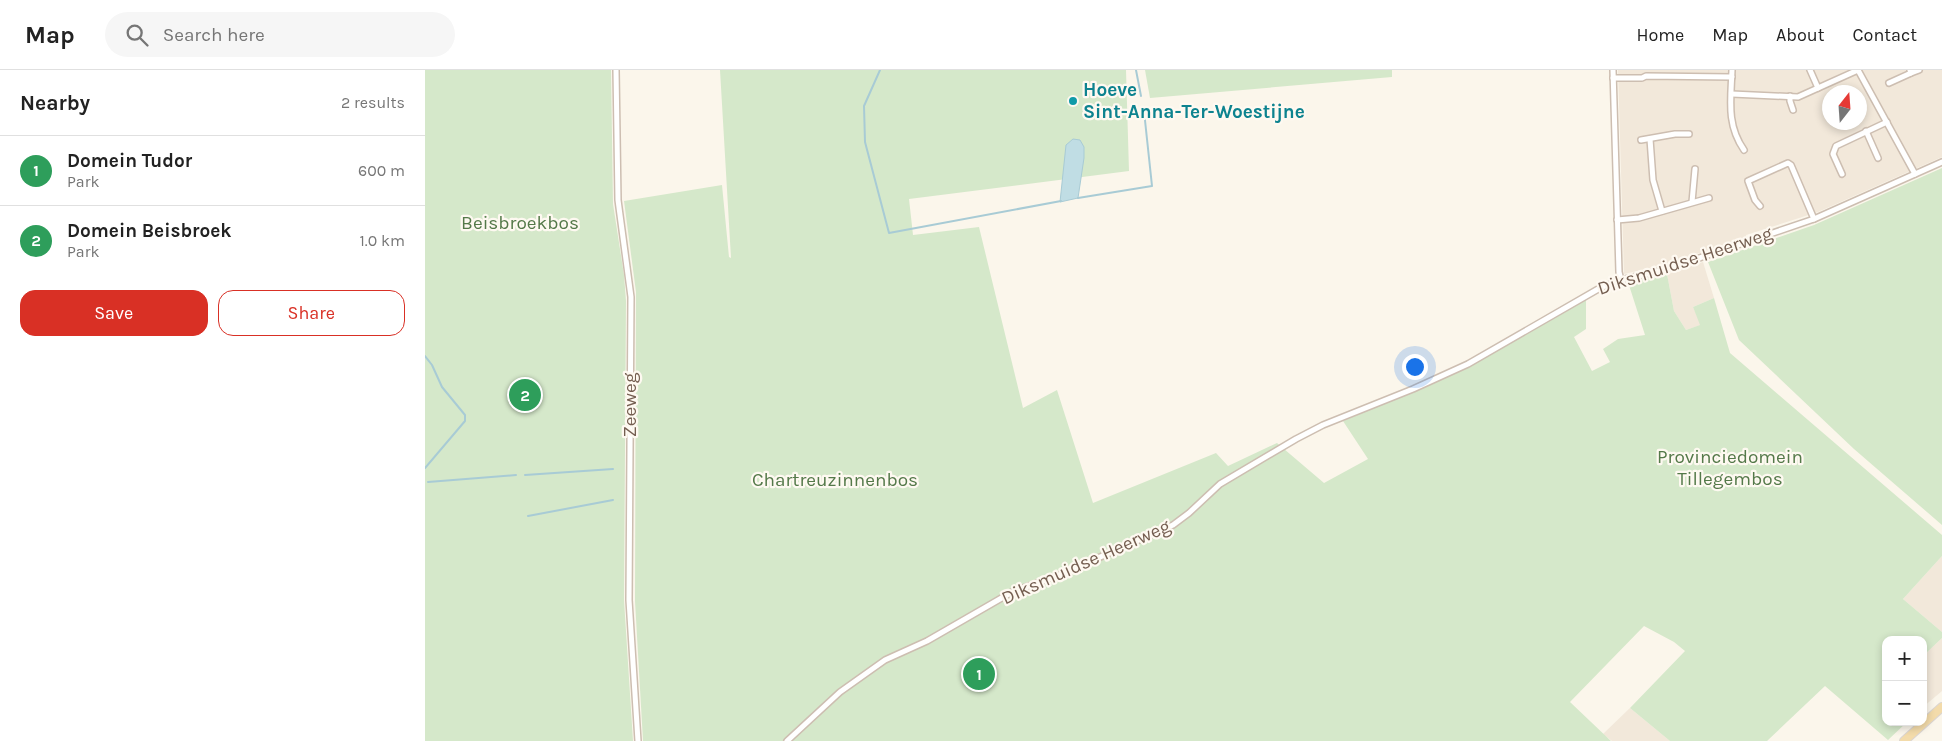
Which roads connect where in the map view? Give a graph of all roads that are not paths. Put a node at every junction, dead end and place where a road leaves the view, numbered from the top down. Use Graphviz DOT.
graph roads {
  1 [pos="616,70"];
  2 [pos="1613,70"];
  3 [pos="1732,70"];
  4 [pos="1809,70"];
  5 [pos="1858,70"];
  6 [pos="1919,70"];
  7 [pos="1911,72"];
  8 [pos="1732,77"];
  9 [pos="1613,78"];
  10 [pos="1889,83"];
  11 [pos="1818,88"];
  12 [pos="1732,94"];
  13 [pos="1790,96"];
  14 [pos="1793,110"];
  15 [pos="1887,122"];
  16 [pos="1866,131"];
  17 [pos="1689,134"];
  18 [pos="1650,139"];
  19 [pos="1641,140"];
  20 [pos="1744,150"];
  21 [pos="1878,158"];
  22 [pos="1942,162"];
  23 [pos="1695,169"];
  24 [pos="1842,174"];
  25 [pos="1915,174"];
  26 [pos="1709,198"];
  27 [pos="1692,202"];
  28 [pos="1760,206"];
  29 [pos="1662,211"];
  30 [pos="1814,219"];
  31 [pos="1617,220"];
  32 [pos="1621,280"];
  33 [pos="1942,707"];
  34 [pos="638,741"];
  35 [pos="787,741"];
  36 [pos="1905,741"];
  1 -- 34 [label="street, Zeeweg"];
  2 -- 9 [label="street"];
  3 -- 8 [label="street"];
  4 -- 11 [label="street"];
  5 -- 11 [label="street"];
  5 -- 15 [label="street"];
  6 -- 7 [label="street"];
  7 -- 10 [label="street"];
  8 -- 9 [label="street"];
  8 -- 12 [label="street"];
  9 -- 31 [label="street"];
  11 -- 13 [label="street"];
  12 -- 13 [label="street"];
  12 -- 20 [label="street"];
  13 -- 14 [label="street"];
  15 -- 16 [label="street"];
  15 -- 25 [label="street"];
  16 -- 21 [label="street"];
  16 -- 24 [label="street"];
  17 -- 18 [label="street"];
  18 -- 19 [label="street"];
  18 -- 29 [label="street"];
  22 -- 25 [label="street, Diksmuidse Heerweg"];
  23 -- 27 [label="street"];
  25 -- 30 [label="street, Diksmuidse Heerweg"];
  26 -- 27 [label="street"];
  27 -- 29 [label="street"];
  28 -- 30 [label="street"];
  29 -- 31 [label="street"];
  30 -- 32 [label="street, Diksmuidse Heerweg"];
  31 -- 32 [label="street"];
  32 -- 35 [label="street, Diksmuidse Heerweg"];
  33 -- 36 [label="main road"];
}
